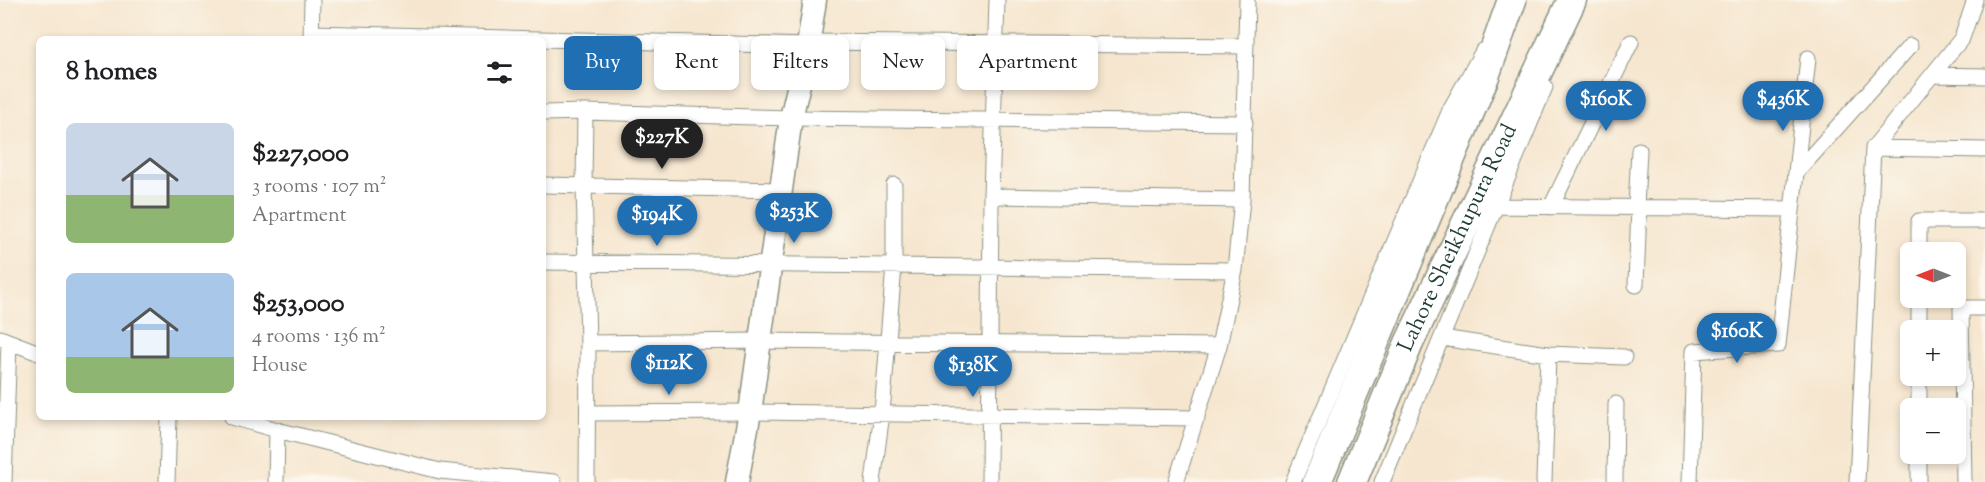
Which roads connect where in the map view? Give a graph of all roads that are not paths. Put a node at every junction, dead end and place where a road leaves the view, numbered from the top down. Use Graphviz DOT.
graph roads {
  1 [pos="312,0"];
  2 [pos="815,0"];
  3 [pos="997,0"];
  4 [pos="1247,0"];
  5 [pos="1572,0"];
  6 [pos="1578,0"];
  7 [pos="1975,0"];
  8 [pos="1510,5"];
  9 [pos="312,36"];
  10 [pos="809,36"];
  11 [pos="996,36"];
  12 [pos="546,40"];
  13 [pos="1631,42"];
  14 [pos="751,43"];
  15 [pos="957,43"];
  16 [pos="849,44"];
  17 [pos="1098,44"];
  18 [pos="1246,46"];
  19 [pos="1910,46"];
  20 [pos="1808,58"];
  21 [pos="1933,75"];
  22 [pos="1985,76"];
  23 [pos="797,90"];
  24 [pos="994,90"];
  25 [pos="585,112"];
  26 [pos="546,113"];
  27 [pos="791,118"];
  28 [pos="993,119"];
  29 [pos="1245,123"];
  30 [pos="1873,148"];
  31 [pos="1639,150"];
  32 [pos="1985,150"];
  33 [pos="1796,173"];
  34 [pos="546,185"];
  35 [pos="584,185"];
  36 [pos="894,185"];
  37 [pos="781,190"];
  38 [pos="991,196"];
  39 [pos="1242,200"];
  40 [pos="1496,206"];
  41 [pos="1551,207"];
  42 [pos="1637,207"];
  43 [pos="1792,209"];
  44 [pos="1985,221"];
  45 [pos="1919,242"];
  46 [pos="546,262"];
  47 [pos="587,263"];
  48 [pos="771,266"];
  49 [pos="894,266"];
  50 [pos="990,266"];
  51 [pos="1235,270"];
  52 [pos="1636,285"];
  53 [pos="1985,308"];
  54 [pos="1442,338"];
  55 [pos="4,340"];
  56 [pos="759,341"];
  57 [pos="588,343"];
  58 [pos="888,343"];
  59 [pos="991,345"];
  60 [pos="1219,346"];
  61 [pos="36,352"];
  62 [pos="1548,354"];
  63 [pos="1624,357"];
  64 [pos="1616,404"];
  65 [pos="750,412"];
  66 [pos="588,413"];
  67 [pos="882,413"];
  68 [pos="989,414"];
  69 [pos="1197,418"];
  70 [pos="169,420"];
  71 [pos="242,420"];
  72 [pos="277,430"];
  73 [pos="1919,464"];
  74 [pos="4,482"];
  75 [pos="167,482"];
  76 [pos="276,482"];
  77 [pos="554,482"];
  78 [pos="587,482"];
  79 [pos="737,482"];
  80 [pos="873,482"];
  81 [pos="989,482"];
  82 [pos="1176,482"];
  83 [pos="1293,482"];
  84 [pos="1317,482"];
  85 [pos="1352,482"];
  86 [pos="1382,482"];
  87 [pos="1544,482"];
  88 [pos="1615,482"];
  89 [pos="1690,482"];
  90 [pos="1857,482"];
  91 [pos="1919,482"];
  92 [pos="1964,482"];
  1 -- 9 [label="street"];
  2 -- 10 [label="street"];
  3 -- 11 [label="street"];
  4 -- 18 [label="street"];
  5 -- 85 [label="highway, Lahore Sheikhupura Road"];
  6 -- 40 [label="street"];
  7 -- 21 [label="street"];
  8 -- 83 [label="street"];
  8 -- 84 [label="highway, Lahore Sheikhupura Road"];
  12 -- 14 [label="street"];
  13 -- 41 [label="street"];
  15 -- 16 [label="street"];
  17 -- 18 [label="street"];
  18 -- 29 [label="street"];
  19 -- 33 [label="street"];
  20 -- 33 [label="street"];
  21 -- 22 [label="street"];
  21 -- 30 [label="street"];
  23 -- 27 [label="street"];
  24 -- 28 [label="street"];
  25 -- 26 [label="street"];
  25 -- 27 [label="street"];
  25 -- 35 [label="street"];
  27 -- 28 [label="street"];
  27 -- 37 [label="street"];
  28 -- 29 [label="street"];
  28 -- 38 [label="street"];
  29 -- 39 [label="street"];
  30 -- 32 [label="street"];
  30 -- 90 [label="street"];
  31 -- 42 [label="street"];
  33 -- 43 [label="street"];
  34 -- 35 [label="street"];
  35 -- 37 [label="street"];
  35 -- 47 [label="street"];
  36 -- 49 [label="street"];
  37 -- 48 [label="street"];
  38 -- 39 [label="street"];
  38 -- 50 [label="street"];
  39 -- 51 [label="street"];
  40 -- 41 [label="street"];
  40 -- 54 [label="street"];
  41 -- 42 [label="street"];
  42 -- 43 [label="street"];
  42 -- 52 [label="street"];
  43 -- 89 [label="street"];
  44 -- 45 [label="street"];
  46 -- 47 [label="street"];
  47 -- 48 [label="street"];
  47 -- 57 [label="street"];
  48 -- 49 [label="street"];
  48 -- 56 [label="street"];
  49 -- 50 [label="street"];
  49 -- 58 [label="street"];
  50 -- 51 [label="street"];
  50 -- 59 [label="street"];
  51 -- 60 [label="street"];
  53 -- 92 [label="street"];
  54 -- 62 [label="street"];
  54 -- 86 [label="street"];
  55 -- 61 [label="street"];
  55 -- 74 [label="street"];
  56 -- 57 [label="street"];
  56 -- 58 [label="street"];
  56 -- 65 [label="street"];
  57 -- 66 [label="street"];
  58 -- 59 [label="street"];
  58 -- 67 [label="street"];
  59 -- 60 [label="street"];
  59 -- 68 [label="street"];
  60 -- 69 [label="street"];
  62 -- 63 [label="street"];
  62 -- 87 [label="street"];
  64 -- 88 [label="street"];
  65 -- 66 [label="street"];
  65 -- 67 [label="street"];
  65 -- 79 [label="street"];
  66 -- 78 [label="street"];
  67 -- 68 [label="street"];
  67 -- 80 [label="street"];
  68 -- 69 [label="street"];
  68 -- 81 [label="street"];
  69 -- 82 [label="street"];
  70 -- 75 [label="street"];
  71 -- 72 [label="street"];
  72 -- 76 [label="street"];
  72 -- 77 [label="street"];
  73 -- 91 [label="street"];
}
